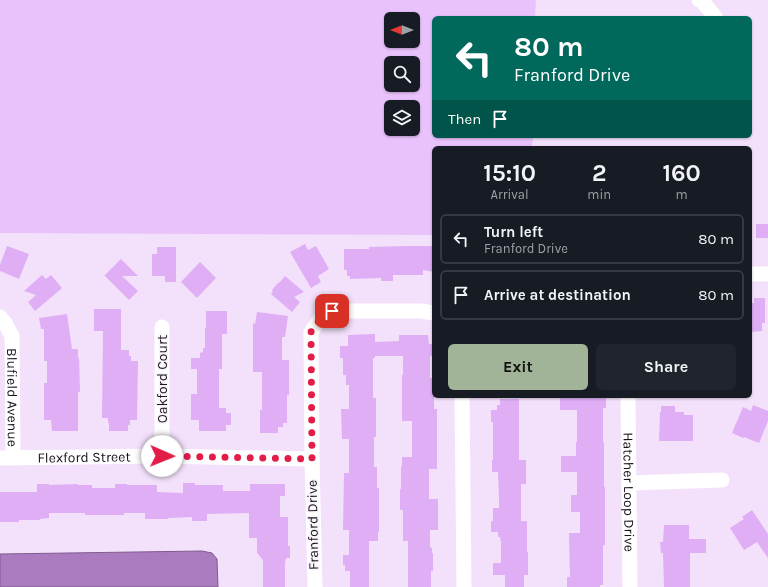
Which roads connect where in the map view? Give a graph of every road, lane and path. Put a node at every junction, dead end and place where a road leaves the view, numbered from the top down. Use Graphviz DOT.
graph roads {
  1 [pos="699,0"];
  2 [pos="714,16"];
  3 [pos="752,274"];
  4 [pos="768,274"];
  5 [pos="432,313"];
  6 [pos="0,317"];
  7 [pos="162,327"];
  8 [pos="462,398"];
  9 [pos="628,398"];
  10 [pos="162,456"];
  11 [pos="7,457"];
  12 [pos="312,459"];
  13 [pos="722,480"];
  14 [pos="629,482"];
  15 [pos="315,587"];
  16 [pos="464,587"];
  17 [pos="630,587"];
  1 -- 2 [label="street"];
  3 -- 4 [label="street"];
  5 -- 12 [label="street, Franford Drive"];
  6 -- 11 [label="street, Blufield Avenue"];
  7 -- 10 [label="street, Oakford Court"];
  8 -- 16 [label="street"];
  9 -- 14 [label="street, Hatcher Loop Drive"];
  10 -- 11 [label="street, Flexford Street"];
  10 -- 12 [label="street, Flexford Street"];
  12 -- 15 [label="street, Franford Drive"];
  13 -- 14 [label="street"];
  14 -- 17 [label="street, Hatcher Loop Drive"];
}
